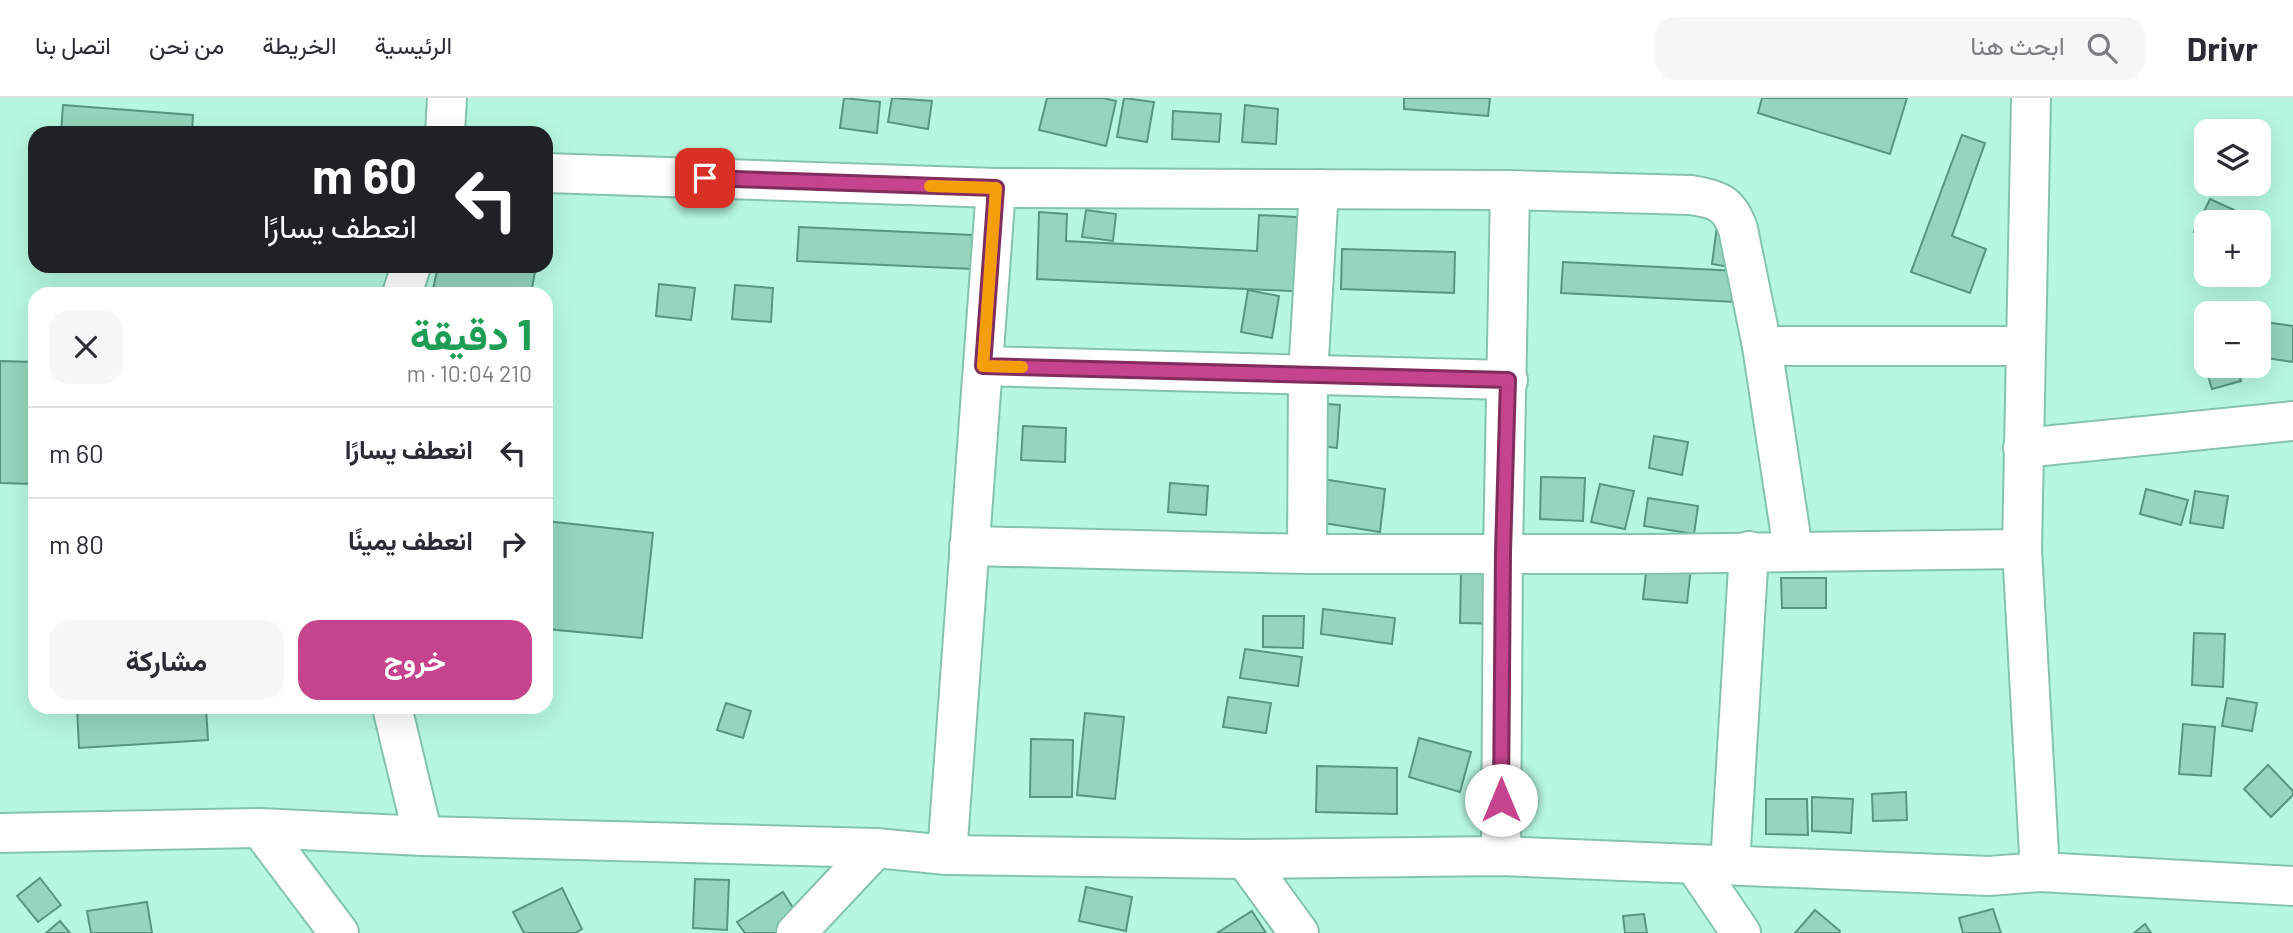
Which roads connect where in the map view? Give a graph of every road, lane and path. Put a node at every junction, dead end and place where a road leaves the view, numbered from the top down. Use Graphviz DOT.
graph roads {
  1 [pos="447,98"];
  2 [pos="2031,98"];
  3 [pos="445,126"];
  4 [pos="553,173"];
  5 [pos="996,188"];
  6 [pos="1319,189"];
  7 [pos="1510,190"];
  8 [pos="1762,346"];
  9 [pos="2024,346"];
  10 [pos="983,366"];
  11 [pos="1308,374"];
  12 [pos="1508,380"];
  13 [pos="2293,421"];
  14 [pos="2023,448"];
  15 [pos="970,546"];
  16 [pos="2022,549"];
  17 [pos="1793,550"];
  18 [pos="1749,551"];
  19 [pos="1503,552"];
  20 [pos="1307,554"];
  21 [pos="394,714"];
  22 [pos="260,828"];
  23 [pos="0,833"];
  24 [pos="423,835"];
  25 [pos="877,848"];
  26 [pos="947,855"];
  27 [pos="1501,856"];
  28 [pos="1245,859"];
  29 [pos="1712,864"];
  30 [pos="2040,872"];
  31 [pos="2293,886"];
  32 [pos="339,933"];
  33 [pos="796,933"];
  34 [pos="1299,933"];
  35 [pos="1741,933"];
  1 -- 3 [label="street"];
  2 -- 9 [label="street"];
  4 -- 5 [label="street"];
  5 -- 6 [label="street"];
  5 -- 10 [label="street"];
  6 -- 7 [label="street"];
  6 -- 11 [label="street"];
  7 -- 8 [label="street"];
  7 -- 12 [label="street"];
  8 -- 9 [label="street"];
  8 -- 17 [label="street"];
  9 -- 14 [label="street"];
  10 -- 11 [label="street"];
  10 -- 15 [label="street"];
  11 -- 12 [label="street"];
  11 -- 20 [label="street"];
  12 -- 19 [label="street"];
  13 -- 14 [label="street"];
  14 -- 16 [label="street"];
  15 -- 20 [label="street"];
  15 -- 26 [label="street"];
  16 -- 17 [label="street"];
  16 -- 30 [label="street"];
  17 -- 18 [label="street"];
  18 -- 19 [label="street"];
  18 -- 29 [label="street"];
  19 -- 20 [label="street"];
  19 -- 27 [label="street"];
  21 -- 24 [label="street"];
  22 -- 23 [label="street"];
  22 -- 24 [label="street"];
  22 -- 32 [label="street"];
  24 -- 25 [label="street"];
  25 -- 26 [label="street"];
  25 -- 33 [label="street"];
  26 -- 28 [label="street"];
  27 -- 28 [label="street"];
  27 -- 29 [label="street"];
  28 -- 34 [label="street"];
  29 -- 30 [label="street"];
  29 -- 35 [label="street"];
  30 -- 31 [label="street"];
}
